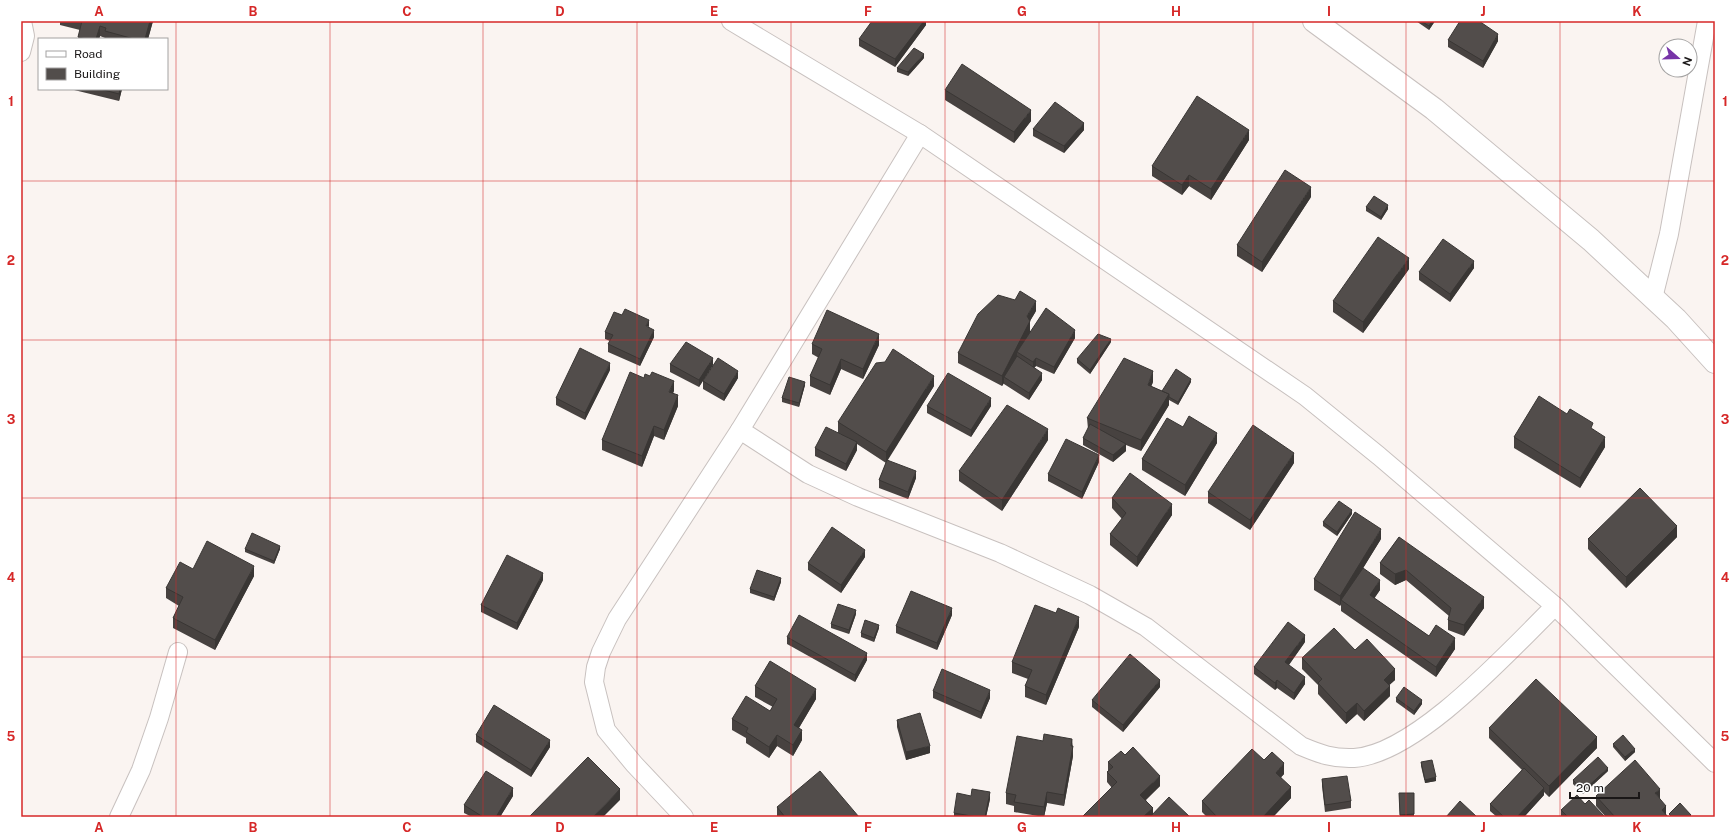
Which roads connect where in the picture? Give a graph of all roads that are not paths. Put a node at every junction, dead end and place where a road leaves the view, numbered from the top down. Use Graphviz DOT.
graph roads {
  1 [pos="22,21"];
  2 [pos="731,21"];
  3 [pos="1314,21"];
  4 [pos="1707,21"];
  5 [pos="21,52"];
  6 [pos="920,134"];
  7 [pos="1653,298"];
  8 [pos="1715,362"];
  9 [pos="740,430"];
  10 [pos="1555,606"];
  11 [pos="178,652"];
  12 [pos="1715,763"];
  13 [pos="119,817"];
  14 [pos="684,817"];
  1 -- 5 [label="street"];
  2 -- 6 [label="street"];
  3 -- 7 [label="main road"];
  4 -- 7 [label="street"];
  6 -- 9 [label="street"];
  6 -- 10 [label="street"];
  7 -- 8 [label="main road"];
  9 -- 10 [label="street"];
  9 -- 14 [label="street"];
  10 -- 12 [label="street"];
  11 -- 13 [label="street"];
}
